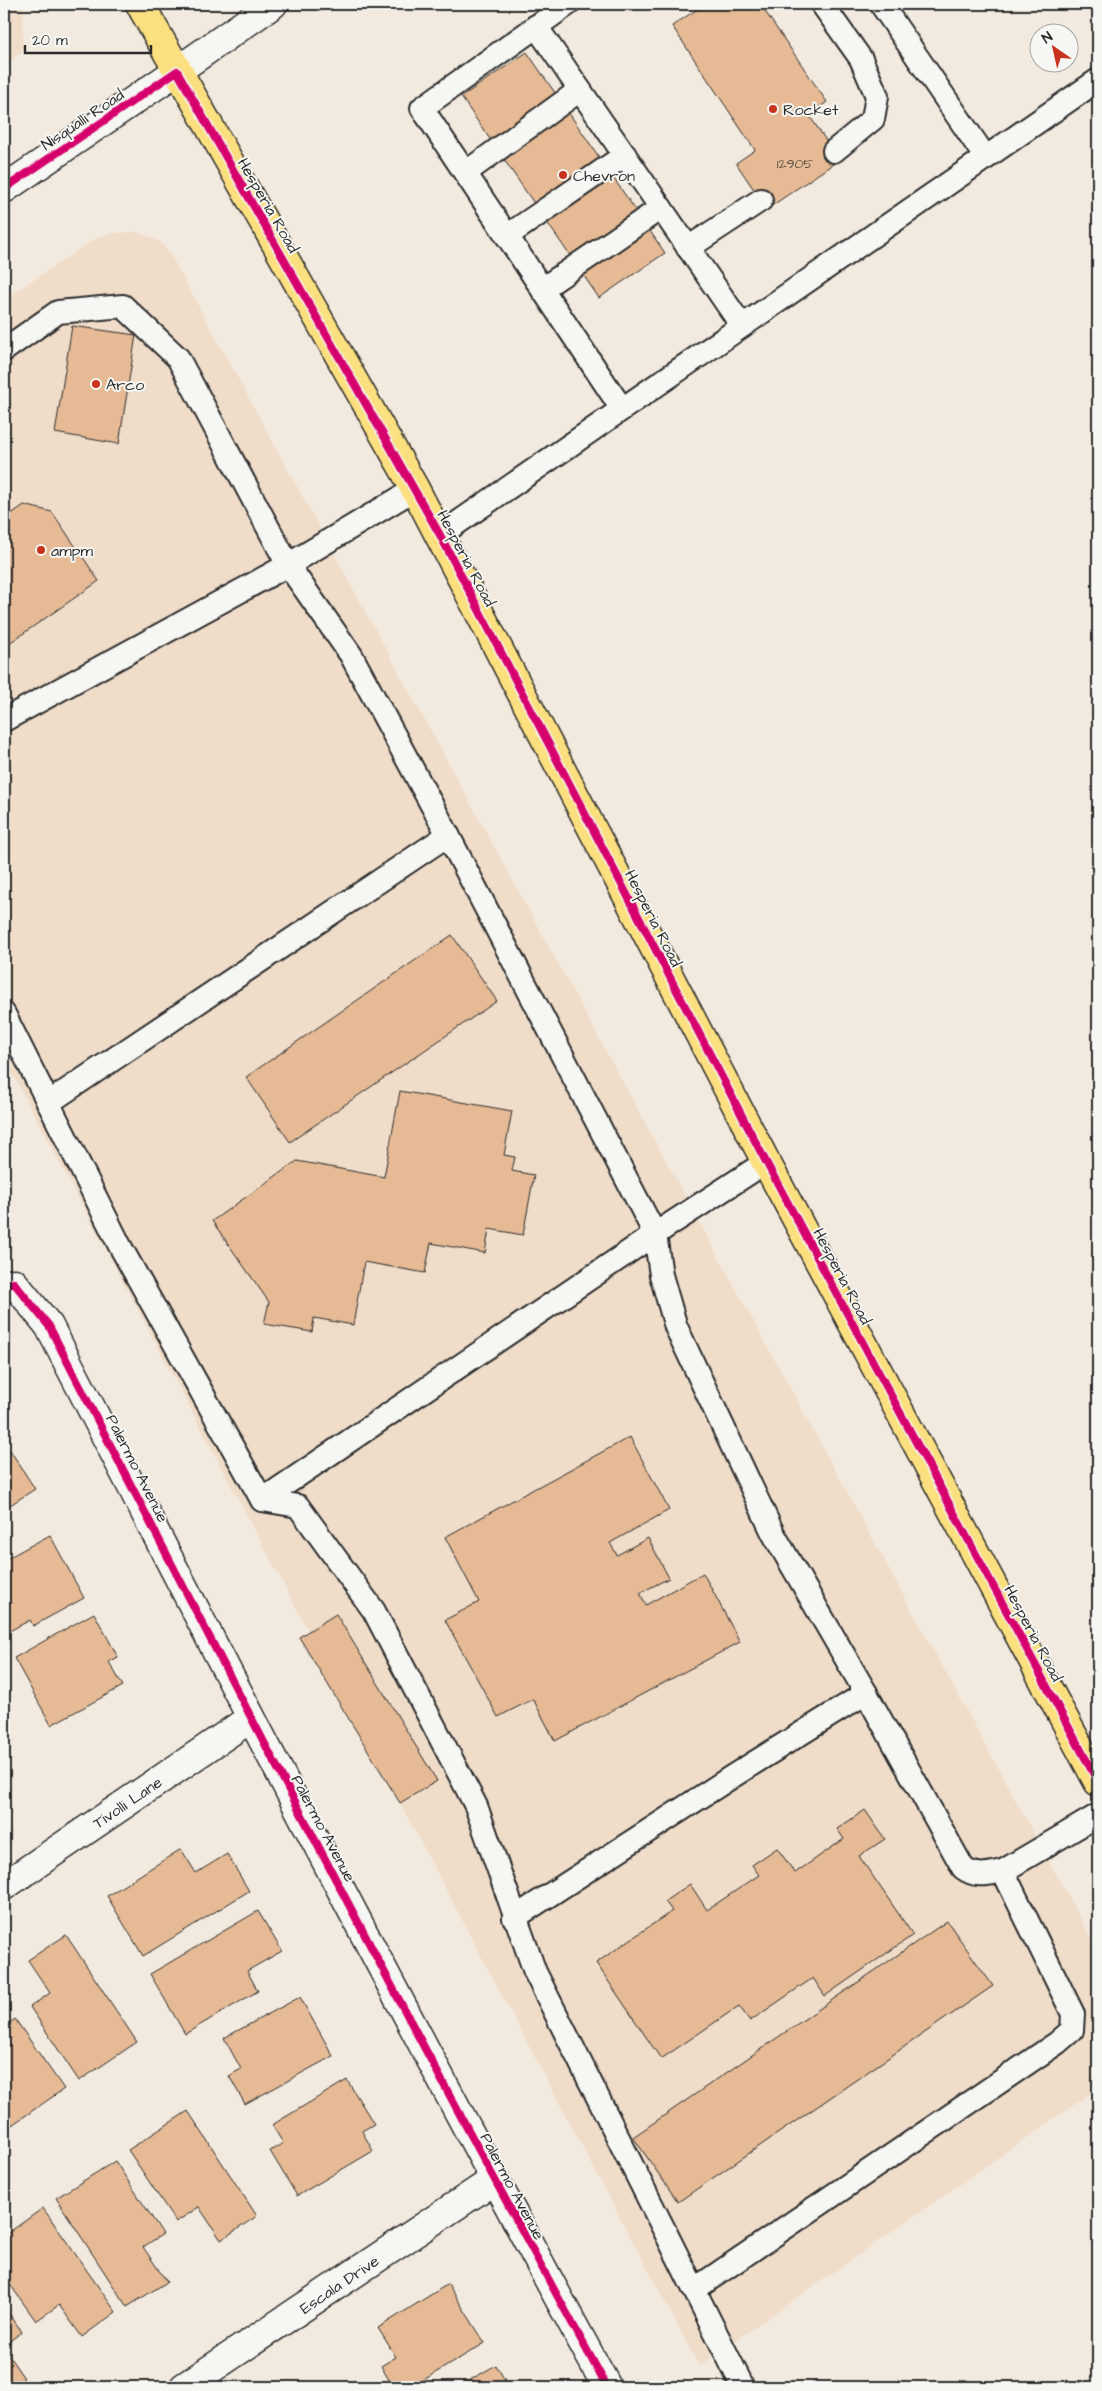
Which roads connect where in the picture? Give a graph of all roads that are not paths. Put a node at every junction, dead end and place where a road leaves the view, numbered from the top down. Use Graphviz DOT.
graph roads {
  1 [pos="140,4"];
  2 [pos="273,4"];
  3 [pos="568,4"];
  4 [pos="822,4"];
  5 [pos="881,4"];
  6 [pos="536,26"];
  7 [pos="177,71"];
  8 [pos="1098,80"];
  9 [pos="580,90"];
  10 [pos="834,151"];
  11 [pos="625,155"];
  12 [pos="986,158"];
  13 [pos="465,173"];
  14 [pos="4,190"];
  15 [pos="761,200"];
  16 [pos="661,208"];
  17 [pos="507,236"];
  18 [pos="688,248"];
  19 [pos="542,289"];
  20 [pos="742,326"];
  21 [pos="4,350"];
  22 [pos="622,409"];
  23 [pos="415,489"];
  24 [pos="440,535"];
  25 [pos="288,565"];
  26 [pos="4,720"];
  27 [pos="448,835"];
  28 [pos="4,1014"];
  29 [pos="48,1103"];
  30 [pos="766,1162"];
  31 [pos="655,1234"];
  32 [pos="9,1284"];
  33 [pos="262,1500"];
  34 [pos="866,1693"];
  35 [pos="251,1718"];
  36 [pos="1098,1782"];
  37 [pos="1098,1816"];
  38 [pos="1003,1871"];
  39 [pos="4,1886"];
  40 [pos="514,1918"];
  41 [pos="494,2180"];
  42 [pos="694,2289"];
  43 [pos="184,2387"];
  44 [pos="607,2387"];
  45 [pos="743,2387"];
  1 -- 7 [label="main road, Hesperia Road"];
  2 -- 7 [label="street, Nisqualli Road"];
  3 -- 6 [label="lane"];
  4 -- 10 [label="lane"];
  5 -- 12 [label="lane"];
  6 -- 9 [label="lane"];
  6 -- 13 [label="lane"];
  7 -- 14 [label="street, Nisqualli Road"];
  7 -- 23 [label="main road, Hesperia Road"];
  8 -- 12 [label="lane"];
  9 -- 11 [label="lane"];
  9 -- 13 [label="lane"];
  11 -- 16 [label="lane"];
  11 -- 17 [label="lane"];
  12 -- 20 [label="lane"];
  13 -- 17 [label="lane"];
  15 -- 18 [label="lane"];
  16 -- 18 [label="lane"];
  16 -- 19 [label="lane"];
  17 -- 19 [label="lane"];
  18 -- 20 [label="lane"];
  19 -- 22 [label="lane"];
  20 -- 22 [label="lane"];
  21 -- 25 [label="lane"];
  22 -- 24 [label="lane"];
  23 -- 24 [label="main road, Hesperia Road"];
  23 -- 25 [label="lane"];
  24 -- 30 [label="main road, Hesperia Road"];
  25 -- 26 [label="lane"];
  25 -- 27 [label="lane"];
  27 -- 29 [label="lane"];
  27 -- 31 [label="lane"];
  28 -- 29 [label="lane"];
  29 -- 33 [label="lane"];
  30 -- 31 [label="lane"];
  30 -- 36 [label="main road, Hesperia Road"];
  31 -- 33 [label="lane"];
  31 -- 34 [label="lane"];
  32 -- 35 [label="street, Palermo Avenue"];
  33 -- 40 [label="lane"];
  34 -- 38 [label="lane"];
  34 -- 40 [label="lane"];
  35 -- 39 [label="street, Tivolli Lane"];
  35 -- 41 [label="street, Palermo Avenue"];
  37 -- 38 [label="lane"];
  38 -- 42 [label="lane"];
  40 -- 42 [label="lane"];
  41 -- 43 [label="street, Escala Drive"];
  41 -- 44 [label="street, Palermo Avenue"];
  42 -- 45 [label="lane"];
}
